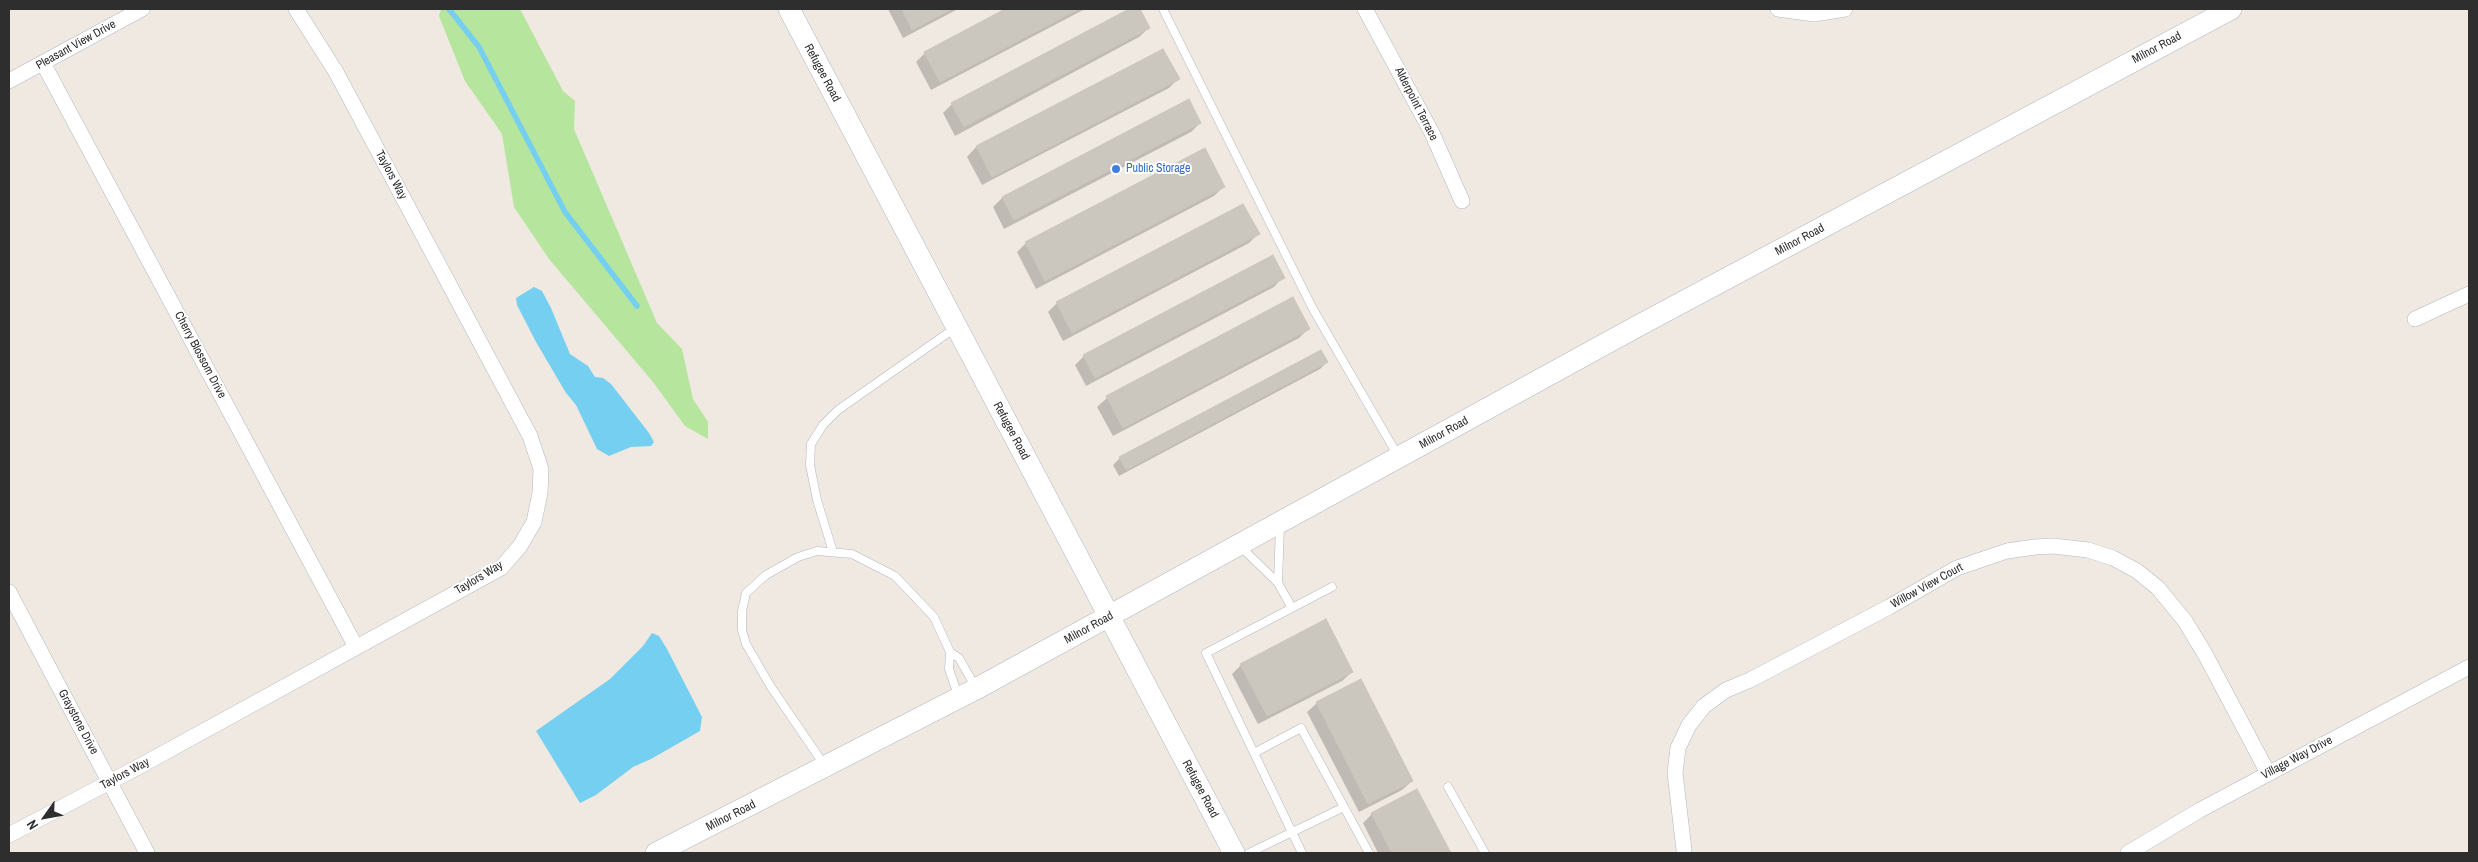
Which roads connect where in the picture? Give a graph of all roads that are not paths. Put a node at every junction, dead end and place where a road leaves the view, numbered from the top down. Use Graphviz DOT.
graph roads {
  1 [pos="142,9"];
  2 [pos="296,9"];
  3 [pos="789,9"];
  4 [pos="1163,9"];
  5 [pos="1366,9"];
  6 [pos="1778,9"];
  7 [pos="1845,9"];
  8 [pos="2231,9"];
  9 [pos="43,63"];
  10 [pos="9,81"];
  11 [pos="1462,201"];
  12 [pos="2469,294"];
  13 [pos="2415,319"];
  14 [pos="956,327"];
  15 [pos="1399,458"];
  16 [pos="1280,523"];
  17 [pos="1240,546"];
  18 [pos="833,552"];
  19 [pos="1278,582"];
  20 [pos="1332,586"];
  21 [pos="9,592"];
  22 [pos="1292,608"];
  23 [pos="1108,618"];
  24 [pos="356,647"];
  25 [pos="950,652"];
  26 [pos="2469,667"];
  27 [pos="968,694"];
  28 [pos="1254,753"];
  29 [pos="826,768"];
  30 [pos="2268,773"];
  31 [pos="110,782"];
  32 [pos="1448,787"];
  33 [pos="1344,807"];
  34 [pos="1291,833"];
  35 [pos="9,835"];
  36 [pos="1684,850"];
  37 [pos="147,853"];
  38 [pos="656,853"];
  39 [pos="1234,853"];
  40 [pos="1249,853"];
  41 [pos="1302,853"];
  42 [pos="1369,853"];
  43 [pos="1485,853"];
  44 [pos="2128,853"];
  1 -- 9 [label="street, Pleasant View Drive"];
  2 -- 24 [label="street, Taylors Way"];
  3 -- 14 [label="main road, Refugee Road"];
  4 -- 15 [label="lane"];
  5 -- 11 [label="street, Alderpoint Terrace"];
  6 -- 7 [label="street"];
  8 -- 15 [label="main road, Milnor Road"];
  9 -- 10 [label="street, Pleasant View Drive"];
  9 -- 24 [label="street, Cherry Blossom Drive"];
  12 -- 13 [label="street"];
  14 -- 18 [label="lane"];
  14 -- 23 [label="main road, Refugee Road"];
  15 -- 16 [label="main road, Milnor Road"];
  16 -- 17 [label="main road, Milnor Road"];
  16 -- 19 [label="lane"];
  17 -- 19 [label="lane"];
  17 -- 23 [label="main road, Milnor Road"];
  18 -- 25 [label="lane"];
  18 -- 29 [label="lane"];
  19 -- 22 [label="lane"];
  20 -- 22 [label="lane"];
  21 -- 31 [label="street, Graystone Drive"];
  22 -- 28 [label="lane"];
  23 -- 27 [label="main road, Milnor Road"];
  23 -- 39 [label="main road, Refugee Road"];
  24 -- 31 [label="street, Taylors Way"];
  25 -- 27 [label="lane"];
  25 -- 27 [label="lane"];
  26 -- 30 [label="street, Village Way Drive"];
  27 -- 29 [label="main road, Milnor Road"];
  28 -- 33 [label="lane"];
  28 -- 34 [label="lane"];
  29 -- 38 [label="main road, Milnor Road"];
  30 -- 36 [label="street, Willow View Court"];
  30 -- 44 [label="street, Village Way Drive"];
  31 -- 35 [label="street, Taylors Way"];
  31 -- 37 [label="street, Graystone Drive"];
  32 -- 43 [label="lane"];
  33 -- 34 [label="lane"];
  33 -- 42 [label="lane"];
  34 -- 40 [label="lane"];
  34 -- 41 [label="lane"];
}
